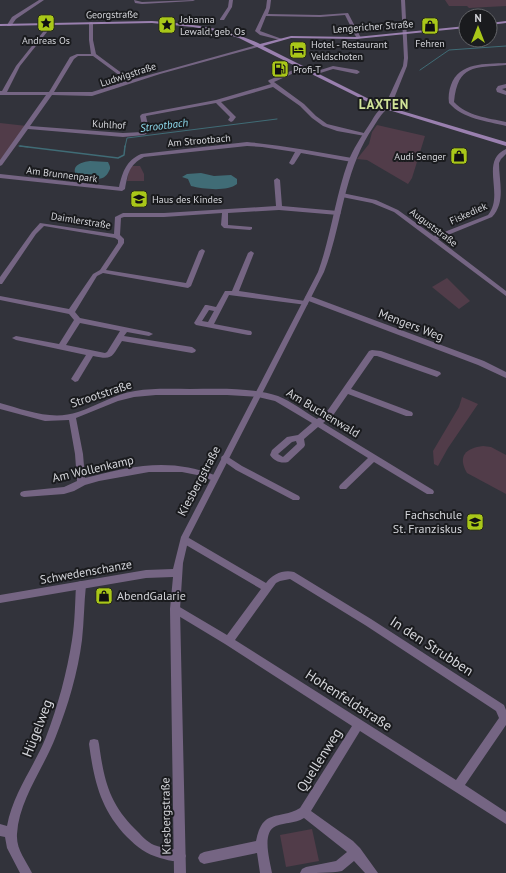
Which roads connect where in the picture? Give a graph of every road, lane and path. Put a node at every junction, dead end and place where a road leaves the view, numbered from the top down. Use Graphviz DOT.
graph roads {
  1 [pos="42,0"];
  2 [pos="136,0"];
  3 [pos="193,0"];
  4 [pos="231,0"];
  5 [pos="269,0"];
  6 [pos="403,0"];
  7 [pos="264,16"];
  8 [pos="222,18"];
  9 [pos="91,23"];
  10 [pos="0,25"];
  11 [pos="9,25"];
  12 [pos="46,25"];
  13 [pos="458,28"];
  14 [pos="405,33"];
  15 [pos="241,37"];
  16 [pos="359,38"];
  17 [pos="280,39"];
  18 [pos="259,46"];
  19 [pos="94,54"];
  20 [pos="505,65"];
  21 [pos="303,67"];
  22 [pos="314,72"];
  23 [pos="357,72"];
  24 [pos="131,82"];
  25 [pos="397,83"];
  26 [pos="274,85"];
  27 [pos="506,86"];
  28 [pos="2,93"];
  29 [pos="506,93"];
  30 [pos="50,94"];
  31 [pos="217,101"];
  32 [pos="378,102"];
  33 [pos="392,103"];
  34 [pos="386,109"];
  35 [pos="231,120"];
  36 [pos="427,120"];
  37 [pos="506,124"];
  38 [pos="26,127"];
  39 [pos="366,131"];
  40 [pos="506,144"];
  41 [pos="299,151"];
  42 [pos="506,151"];
  43 [pos="352,160"];
  44 [pos="0,164"];
  45 [pos="292,164"];
  46 [pos="0,176"];
  47 [pos="277,180"];
  48 [pos="122,189"];
  49 [pos="342,195"];
  50 [pos="279,208"];
  51 [pos="224,212"];
  52 [pos="338,212"];
  53 [pos="250,228"];
  54 [pos="117,236"];
  55 [pos="433,239"];
  56 [pos="202,251"];
  57 [pos="251,253"];
  58 [pos="102,271"];
  59 [pos="0,282"];
  60 [pos="236,292"];
  61 [pos="506,294"];
  62 [pos="0,298"];
  63 [pos="307,301"];
  64 [pos="218,310"];
  65 [pos="71,312"];
  66 [pos="78,320"];
  67 [pos="210,325"];
  68 [pos="125,329"];
  69 [pos="248,333"];
  70 [pos="150,334"];
  71 [pos="16,338"];
  72 [pos="120,338"];
  73 [pos="61,347"];
  74 [pos="192,350"];
  75 [pos="90,354"];
  76 [pos="437,374"];
  77 [pos="506,375"];
  78 [pos="75,379"];
  79 [pos="346,390"];
  80 [pos="258,394"];
  81 [pos="0,406"];
  82 [pos="409,414"];
  83 [pos="72,417"];
  84 [pos="319,422"];
  85 [pos="300,438"];
  86 [pos="225,458"];
  87 [pos="374,458"];
  88 [pos="214,478"];
  89 [pos="81,483"];
  90 [pos="343,487"];
  91 [pos="430,492"];
  92 [pos="24,494"];
  93 [pos="296,498"];
  94 [pos="189,542"];
  95 [pos="177,573"];
  96 [pos="81,585"];
  97 [pos="267,588"];
  98 [pos="0,599"];
  99 [pos="175,610"];
  100 [pos="228,641"];
  101 [pos="359,724"];
  102 [pos="94,744"];
  103 [pos="457,787"];
  104 [pos="304,812"];
  105 [pos="506,818"];
  106 [pos="6,831"];
  107 [pos="261,846"];
  108 [pos="356,852"];
  109 [pos="180,856"];
  110 [pos="204,858"];
  111 [pos="26,873"];
  112 [pos="180,873"];
  113 [pos="266,873"];
  114 [pos="306,873"];
  115 [pos="372,873"];
  1 -- 11 [label="street"];
  2 -- 3 [label="street"];
  4 -- 8 [label="street"];
  5 -- 7 [label="street"];
  6 -- 14 [label="street"];
  7 -- 16 [label="street"];
  7 -- 17 [label="street"];
  9 -- 12 [label="main road, Georgstraße"];
  9 -- 15 [label="main road, Georgstraße"];
  9 -- 19 [label="street"];
  10 -- 11 [label="main road, Georgstraße"];
  11 -- 12 [label="main road, Georgstraße"];
  12 -- 28 [label="street"];
  13 -- 14 [label="main road, Lengericher Straße"];
  14 -- 16 [label="main road, Lengericher Straße"];
  14 -- 25 [label="street"];
  15 -- 17 [label="main road"];
  15 -- 18 [label="main road"];
  16 -- 17 [label="main road, Lengericher Straße"];
  17 -- 18 [label="main road, Lengericher Straße"];
  18 -- 21 [label="main road"];
  18 -- 24 [label="street, Ludwigstraße"];
  19 -- 24 [label="street"];
  19 -- 30 [label="street"];
  20 -- 37 [label="street"];
  21 -- 22 [label="main road"];
  21 -- 26 [label="street"];
  22 -- 23 [label="street"];
  22 -- 32 [label="main road"];
  24 -- 30 [label="street, Ludwigstraße"];
  25 -- 32 [label="street"];
  25 -- 33 [label="street"];
  26 -- 31 [label="street, Kuhlhof"];
  26 -- 39 [label="street"];
  27 -- 29 [label="street"];
  28 -- 30 [label="street, Ludwigstraße"];
  30 -- 38 [label="street"];
  31 -- 35 [label="street"];
  31 -- 38 [label="street, Kuhlhof"];
  32 -- 33 [label="main road"];
  32 -- 34 [label="main road"];
  32 -- 39 [label="street, Kiesbergstraße"];
  33 -- 34 [label="main road"];
  33 -- 36 [label="main road"];
  34 -- 36 [label="main road"];
  34 -- 39 [label="street, Kiesbergstraße"];
  36 -- 40 [label="main road"];
  38 -- 44 [label="street"];
  39 -- 43 [label="street, Kiesbergstraße"];
  41 -- 43 [label="street, Am Strootbach"];
  41 -- 45 [label="street"];
  41 -- 48 [label="street, Am Strootbach"];
  42 -- 55 [label="street, Fiskediek"];
  43 -- 49 [label="street, Kiesbergstraße"];
  46 -- 48 [label="street, Am Brunnenpark"];
  47 -- 50 [label="street"];
  49 -- 52 [label="street, Kiesbergstraße"];
  49 -- 55 [label="street, Auguststraße"];
  50 -- 51 [label="street"];
  50 -- 52 [label="street"];
  51 -- 53 [label="street"];
  51 -- 54 [label="street"];
  52 -- 63 [label="street, Kiesbergstraße"];
  54 -- 58 [label="street"];
  54 -- 59 [label="street, Daimlerstraße"];
  55 -- 61 [label="street, Auguststraße"];
  56 -- 58 [label="street"];
  57 -- 60 [label="street"];
  58 -- 65 [label="street"];
  60 -- 63 [label="street, Mengers Weg"];
  60 -- 64 [label="street"];
  62 -- 65 [label="street"];
  63 -- 77 [label="street, Mengers Weg"];
  63 -- 80 [label="street, Kiesbergstraße"];
  64 -- 67 [label="street"];
  64 -- 67 [label="street"];
  65 -- 66 [label="street"];
  66 -- 68 [label="street"];
  66 -- 73 [label="street"];
  67 -- 69 [label="street"];
  68 -- 70 [label="street"];
  68 -- 72 [label="street"];
  71 -- 73 [label="street"];
  72 -- 74 [label="street"];
  72 -- 75 [label="street"];
  73 -- 75 [label="street"];
  75 -- 78 [label="street"];
  76 -- 79 [label="street"];
  79 -- 82 [label="street"];
  79 -- 84 [label="street"];
  80 -- 83 [label="street, Strootstraße"];
  80 -- 84 [label="street, Am Buchenwald"];
  80 -- 86 [label="street, Kiesbergstraße"];
  81 -- 83 [label="street, Strootstraße"];
  83 -- 89 [label="street"];
  84 -- 85 [label="street"];
  84 -- 87 [label="street, Am Buchenwald"];
  86 -- 88 [label="street, Kiesbergstraße"];
  86 -- 93 [label="street"];
  87 -- 90 [label="street"];
  87 -- 91 [label="street, Am Buchenwald"];
  88 -- 89 [label="street, Am Wollenkamp"];
  88 -- 95 [label="street, Kiesbergstraße"];
  89 -- 92 [label="street, Am Wollenkamp"];
  94 -- 97 [label="street"];
  95 -- 96 [label="street, Schwedenschanze"];
  95 -- 99 [label="street, Kiesbergstraße"];
  96 -- 98 [label="street, Schwedenschanze"];
  96 -- 106 [label="street, Hügelweg"];
  97 -- 100 [label="street, In den Strubben"];
  97 -- 103 [label="street, In den Strubben"];
  99 -- 100 [label="street, Hohenfeldstraße"];
  99 -- 109 [label="street, Kiesbergstraße"];
  100 -- 101 [label="street, Hohenfeldstraße"];
  101 -- 103 [label="street, Hohenfeldstraße"];
  101 -- 104 [label="street, Quellenweg"];
  102 -- 109 [label="street"];
  103 -- 105 [label="street, Hohenfeldstraße"];
  104 -- 107 [label="street, Quellenweg"];
  104 -- 108 [label="street, Quellenweg"];
  106 -- 111 [label="street, Hügelweg"];
  107 -- 110 [label="street"];
  107 -- 113 [label="street, Quellenweg"];
  108 -- 114 [label="street"];
  108 -- 115 [label="street, Quellenweg"];
  109 -- 112 [label="street, Kiesbergstraße"];
}
